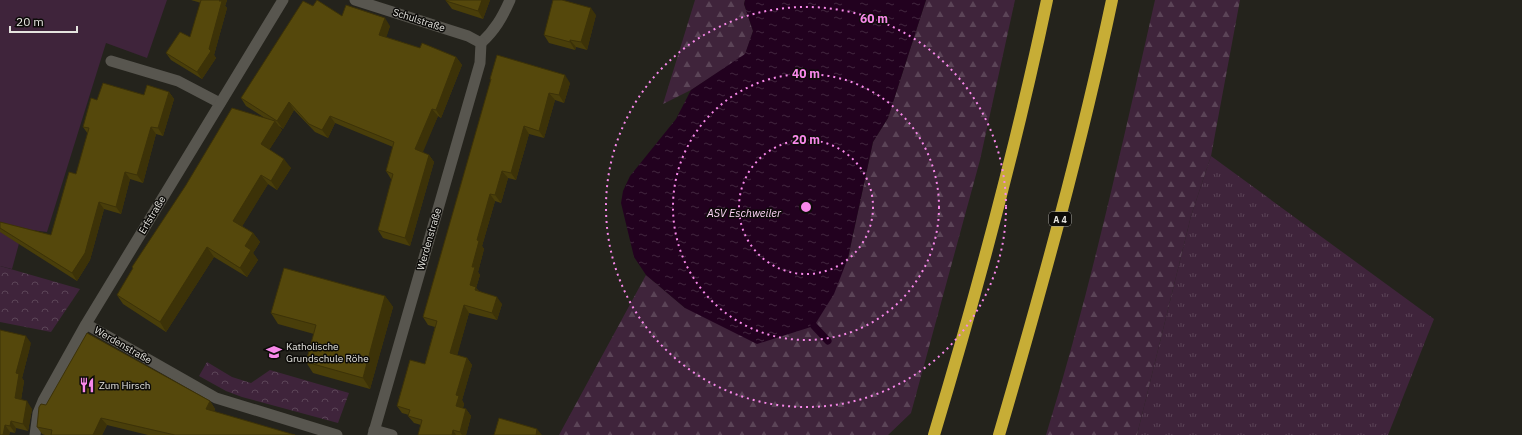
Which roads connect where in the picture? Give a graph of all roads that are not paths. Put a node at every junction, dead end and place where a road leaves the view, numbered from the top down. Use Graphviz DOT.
graph roads {
  1 [pos="283,0"];
  2 [pos="355,0"];
  3 [pos="510,0"];
  4 [pos="1047,0"];
  5 [pos="1112,0"];
  6 [pos="481,43"];
  7 [pos="111,61"];
  8 [pos="220,103"];
  9 [pos="86,324"];
  10 [pos="373,433"];
  11 [pos="35,435"];
  12 [pos="337,435"];
  13 [pos="392,435"];
  14 [pos="934,435"];
  15 [pos="999,435"];
  1 -- 8 [label="street, Erfstraße"];
  2 -- 6 [label="street, Schulstraße"];
  3 -- 6 [label="street"];
  4 -- 14 [label="highway"];
  5 -- 15 [label="highway, A 4"];
  6 -- 10 [label="street, Werdenstraße"];
  7 -- 8 [label="street"];
  8 -- 9 [label="street, Erfstraße"];
  9 -- 11 [label="street, Erfstraße"];
  9 -- 12 [label="street, Werdenstraße"];
  10 -- 13 [label="street"];
}
